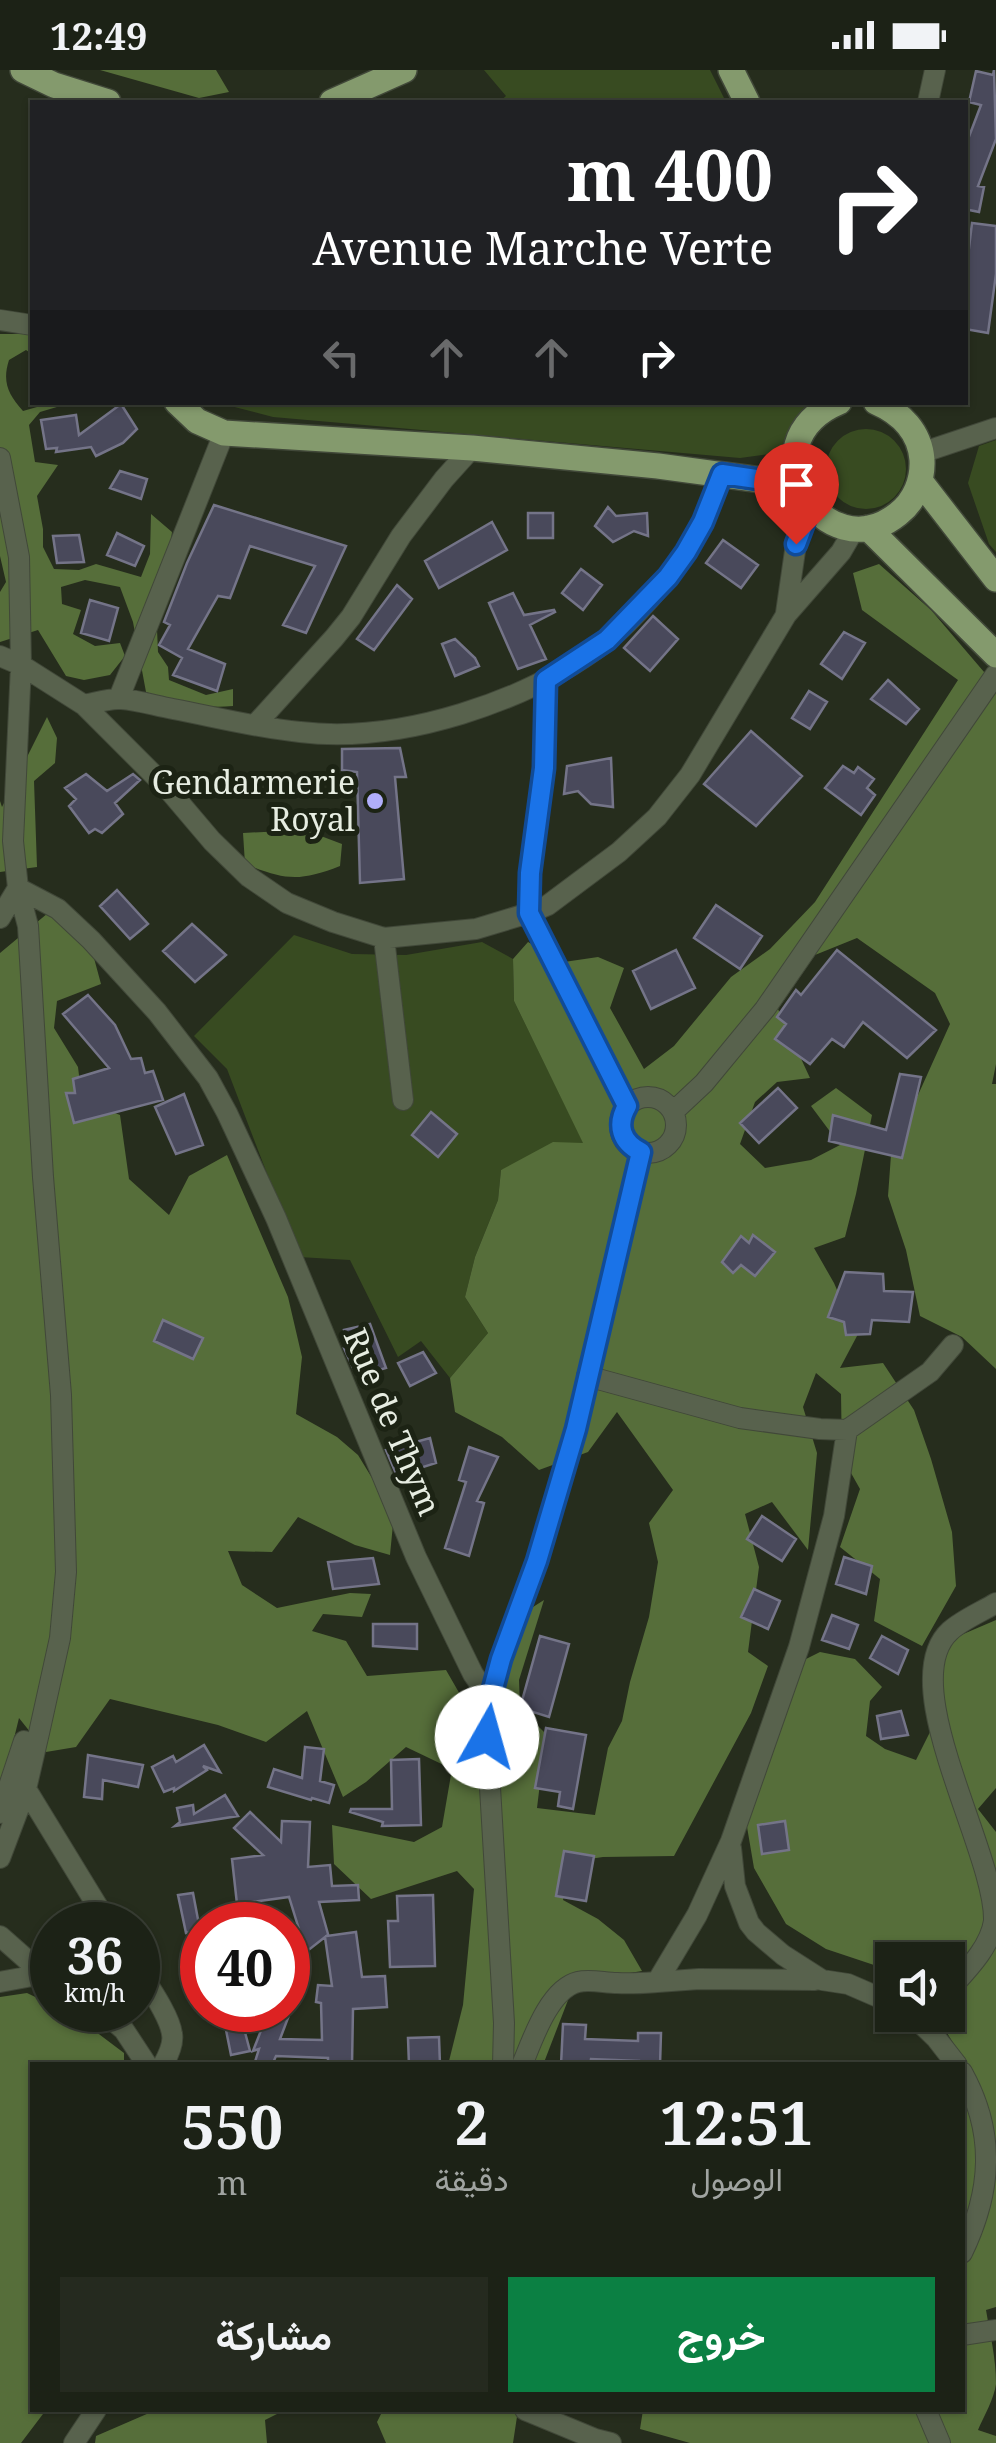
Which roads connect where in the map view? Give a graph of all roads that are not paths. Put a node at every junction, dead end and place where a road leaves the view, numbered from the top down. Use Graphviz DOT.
graph roads {
  1 [pos="23,70"];
  2 [pos="404,70"];
  3 [pos="730,70"];
  4 [pos="935,70"];
  5 [pos="60,94"];
  6 [pos="96,100"];
  7 [pos="336,100"];
  8 [pos="746,100"];
  9 [pos="928,100"];
  10 [pos="0,320"];
  11 [pos="30,325"];
  12 [pos="181,405"];
  13 [pos="834,405"];
  14 [pos="882,405"];
  15 [pos="996,428"];
  16 [pos="224,433"];
  17 [pos="472,448"];
  18 [pos="922,453"];
  19 [pos="0,458"];
  20 [pos="722,474"];
  21 [pos="920,480"];
  22 [pos="804,496"];
  23 [pos="862,528"];
  24 [pos="996,579"];
  25 [pos="786,615"];
  26 [pos="996,655"];
  27 [pos="0,656"];
  28 [pos="21,665"];
  29 [pos="996,674"];
  30 [pos="546,680"];
  31 [pos="119,698"];
  32 [pos="84,706"];
  33 [pos="255,725"];
  34 [pos="18,888"];
  35 [pos="529,913"];
  36 [pos="0,918"];
  37 [pos="384,938"];
  38 [pos="403,1100"];
  39 [pos="627,1106"];
  40 [pos="673,1112"];
  41 [pos="641,1152"];
  42 [pos="953,1345"];
  43 [pos="586,1376"];
  44 [pos="847,1430"];
  45 [pos="996,1603"];
  46 [pos="490,1700"];
  47 [pos="26,1789"];
  48 [pos="0,1814"];
  49 [pos="731,1840"];
  50 [pos="0,1858"];
  51 [pos="95,1902"];
  52 [pos="0,1936"];
  53 [pos="30,1961"];
  54 [pos="965,1970"];
  55 [pos="30,1978"];
  56 [pos="822,1980"];
  57 [pos="0,1982"];
  58 [pos="657,1982"];
  59 [pos="875,1996"];
  60 [pos="160,2007"];
  61 [pos="125,2032"];
  62 [pos="931,2032"];
  63 [pos="145,2062"];
  64 [pos="165,2062"];
  65 [pos="503,2062"];
  66 [pos="523,2062"];
  67 [pos="956,2062"];
  68 [pos="965,2078"];
  69 [pos="965,2246"];
  70 [pos="996,2330"];
  71 [pos="965,2335"];
  72 [pos="95,2412"];
  73 [pos="531,2412"];
  74 [pos="927,2412"];
  75 [pos="601,2442"];
  76 [pos="74,2443"];
  77 [pos="940,2443"];
  1 -- 5 [label="main road"];
  2 -- 7 [label="main road"];
  3 -- 8 [label="main road"];
  4 -- 9 [label="street"];
  5 -- 6 [label="main road"];
  10 -- 11 [label="street"];
  12 -- 16 [label="main road"];
  13 -- 22 [label="main road"];
  14 -- 18 [label="main road"];
  15 -- 18 [label="street"];
  16 -- 17 [label="main road"];
  16 -- 31 [label="street"];
  17 -- 20 [label="main road"];
  17 -- 33 [label="street"];
  18 -- 21 [label="main road"];
  19 -- 28 [label="street"];
  20 -- 22 [label="main road"];
  20 -- 30 [label="street"];
  21 -- 23 [label="main road"];
  21 -- 24 [label="main road"];
  22 -- 23 [label="main road"];
  22 -- 25 [label="street"];
  23 -- 25 [label="street"];
  23 -- 26 [label="main road"];
  25 -- 35 [label="street"];
  27 -- 28 [label="street"];
  28 -- 32 [label="street"];
  28 -- 34 [label="street"];
  29 -- 40 [label="street"];
  30 -- 33 [label="street"];
  30 -- 35 [label="street"];
  31 -- 32 [label="street"];
  31 -- 33 [label="street"];
  32 -- 37 [label="street"];
  34 -- 36 [label="street"];
  34 -- 46 [label="street, Rue de Thym"];
  34 -- 47 [label="street"];
  34 -- 48 [label="street"];
  35 -- 37 [label="street"];
  35 -- 39 [label="street"];
  37 -- 38 [label="street"];
  39 -- 40 [label="street"];
  39 -- 41 [label="street"];
  40 -- 41 [label="street"];
  41 -- 43 [label="street"];
  42 -- 44 [label="street"];
  43 -- 44 [label="street"];
  43 -- 46 [label="street"];
  44 -- 49 [label="street"];
  45 -- 54 [label="street"];
  46 -- 65 [label="street"];
  47 -- 50 [label="street"];
  47 -- 51 [label="street"];
  49 -- 56 [label="street"];
  49 -- 58 [label="street"];
  52 -- 53 [label="street"];
  55 -- 57 [label="street"];
  56 -- 58 [label="street"];
  56 -- 59 [label="street"];
  58 -- 66 [label="street"];
  60 -- 64 [label="street"];
  61 -- 63 [label="street"];
  62 -- 67 [label="street"];
  68 -- 69 [label="street"];
  70 -- 71 [label="street"];
  72 -- 76 [label="street"];
  73 -- 75 [label="street"];
  74 -- 77 [label="street"];
}
